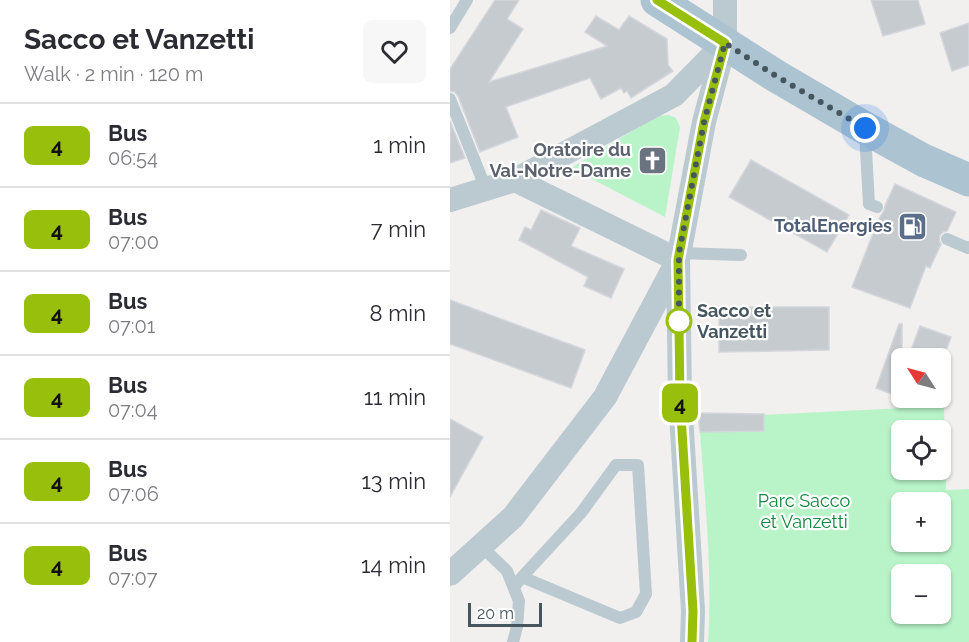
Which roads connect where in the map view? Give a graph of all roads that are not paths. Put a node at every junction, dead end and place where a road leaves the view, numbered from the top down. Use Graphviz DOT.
graph roads {
  1 [pos="467,0"];
  2 [pos="657,0"];
  3 [pos="725,0"];
  4 [pos="450,28"];
  5 [pos="725,43"];
  6 [pos="450,99"];
  7 [pos="865,128"];
  8 [pos="515,180"];
  9 [pos="969,180"];
  10 [pos="486,189"];
  11 [pos="450,200"];
  12 [pos="877,207"];
  13 [pos="946,239"];
  14 [pos="969,247"];
  15 [pos="741,255"];
  16 [pos="679,256"];
  17 [pos="481,546"];
  18 [pos="450,574"];
  19 [pos="522,577"];
  20 [pos="514,587"];
  21 [pos="513,642"];
  22 [pos="692,642"];
  1 -- 4 [label="lane"];
  2 -- 5 [label="main road"];
  3 -- 5 [label="street"];
  5 -- 7 [label="main road"];
  5 -- 8 [label="street"];
  5 -- 16 [label="street"];
  6 -- 10 [label="lane"];
  7 -- 9 [label="main road"];
  7 -- 12 [label="lane"];
  8 -- 10 [label="street"];
  8 -- 16 [label="street"];
  10 -- 11 [label="street"];
  13 -- 14 [label="lane"];
  15 -- 16 [label="lane"];
  16 -- 17 [label="street"];
  16 -- 22 [label="street"];
  17 -- 18 [label="street"];
  17 -- 20 [label="lane"];
  19 -- 19 [label="lane"];
  19 -- 20 [label="lane"];
  20 -- 21 [label="lane"];
}
